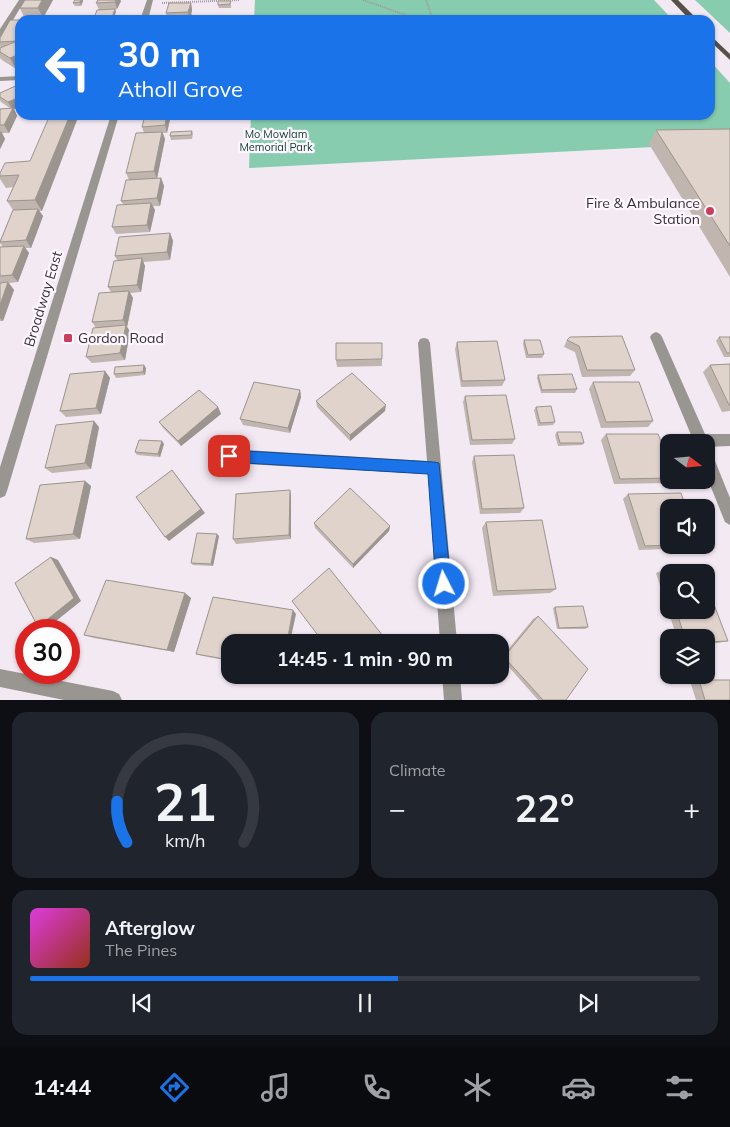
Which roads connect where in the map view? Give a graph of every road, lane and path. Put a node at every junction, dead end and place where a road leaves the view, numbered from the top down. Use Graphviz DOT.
graph roads {
  1 [pos="22,0"];
  2 [pos="240,0"];
  3 [pos="362,0"];
  4 [pos="426,0"];
  5 [pos="674,0"];
  6 [pos="149,2"];
  7 [pos="145,15"];
  8 [pos="406,15"];
  9 [pos="431,15"];
  10 [pos="689,15"];
  11 [pos="0,35"];
  12 [pos="715,42"];
  13 [pos="730,58"];
  14 [pos="15,78"];
  15 [pos="0,80"];
  16 [pos="113,120"];
  17 [pos="656,338"];
  18 [pos="424,343"];
  19 [pos="698,434"];
  20 [pos="730,440"];
  21 [pos="715,441"];
  22 [pos="229,456"];
  23 [pos="434,468"];
  24 [pos="715,479"];
  25 [pos="0,491"];
  26 [pos="730,517"];
  27 [pos="447,634"];
  28 [pos="0,678"];
  29 [pos="452,684"];
  30 [pos="113,700"];
  31 [pos="453,700"];
  1 -- 11 [label="street"];
  2 -- 6 [label="path"];
  3 -- 8 [label="path"];
  4 -- 9 [label="path"];
  5 -- 10 [label="main road"];
  6 -- 7 [label="street"];
  12 -- 13 [label="main road"];
  14 -- 15 [label="street"];
  16 -- 25 [label="street, Broadway East"];
  17 -- 19 [label="street"];
  18 -- 23 [label="street"];
  20 -- 21 [label="street"];
  22 -- 23 [label="street"];
  23 -- 27 [label="street"];
  24 -- 26 [label="street"];
  28 -- 30 [label="street"];
  29 -- 31 [label="street"];
}
